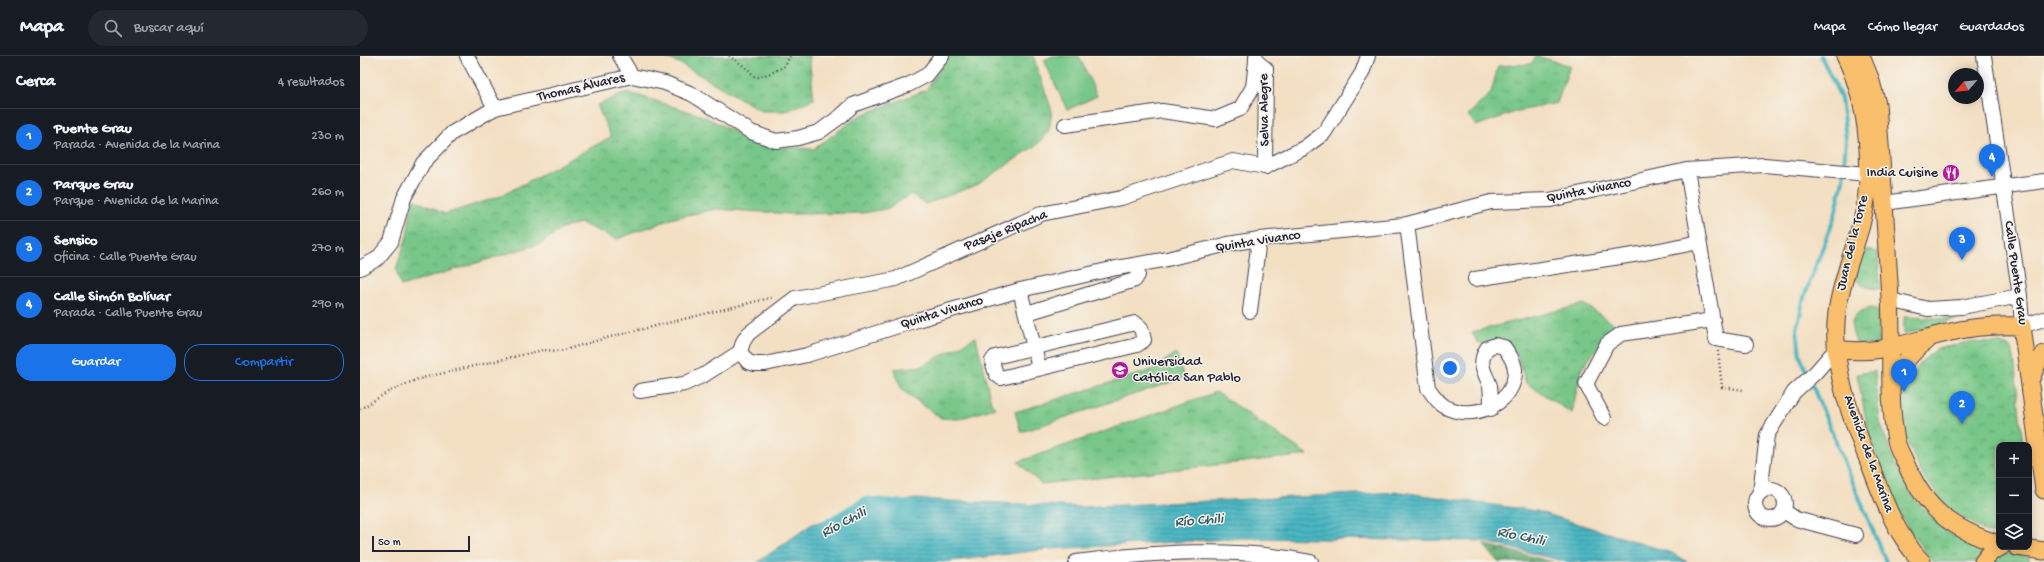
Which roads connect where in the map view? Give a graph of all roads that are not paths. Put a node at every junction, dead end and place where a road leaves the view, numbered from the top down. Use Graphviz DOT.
graph roads {
  1 [pos="467,56"];
  2 [pos="620,56"];
  3 [pos="942,56"];
  4 [pos="1368,56"];
  5 [pos="1845,56"];
  6 [pos="1861,56"];
  7 [pos="1984,56"];
  8 [pos="1261,60"];
  9 [pos="632,76"];
  10 [pos="495,108"];
  11 [pos="1871,123"];
  12 [pos="1065,125"];
  13 [pos="1265,167"];
  14 [pos="1687,170"];
  15 [pos="1863,174"];
  16 [pos="2044,181"];
  17 [pos="2003,186"];
  18 [pos="1884,202"];
  19 [pos="1407,224"];
  20 [pos="1259,239"];
  21 [pos="1699,242"];
  22 [pos="1137,266"];
  23 [pos="360,268"];
  24 [pos="1475,279"];
  25 [pos="1020,290"];
  26 [pos="2020,296"];
  27 [pos="1890,300"];
  28 [pos="1250,311"];
  29 [pos="1027,313"];
  30 [pos="1837,314"];
  31 [pos="2044,319"];
  32 [pos="1713,320"];
  33 [pos="2022,326"];
  34 [pos="1936,336"];
  35 [pos="1746,344"];
  36 [pos="1033,347"];
  37 [pos="1890,349"];
  38 [pos="1836,350"];
  39 [pos="740,352"];
  40 [pos="2044,354"];
  41 [pos="1039,368"];
  42 [pos="2030,381"];
  43 [pos="640,391"];
  44 [pos="1891,393"];
  45 [pos="1491,408"];
  46 [pos="1604,418"];
  47 [pos="2044,490"];
  48 [pos="1760,493"];
  49 [pos="1784,511"];
  50 [pos="1856,534"];
  51 [pos="1996,543"];
  52 [pos="2032,549"];
  53 [pos="1996,550"];
  54 [pos="2044,551"];
  55 [pos="1076,562"];
  56 [pos="1311,562"];
  57 [pos="1922,562"];
  58 [pos="1983,562"];
  1 -- 10 [label="street"];
  2 -- 9 [label="street"];
  3 -- 9 [label="street, Thomas Álvares"];
  4 -- 13 [label="street"];
  5 -- 11 [label="main road, Juan del la Torre"];
  6 -- 11 [label="main road, Juan del la Torre"];
  7 -- 17 [label="street, Calle Puente Grau"];
  8 -- 12 [label="street"];
  8 -- 13 [label="street, Selva Alegre"];
  9 -- 10 [label="street, Thomas Álvares"];
  10 -- 23 [label="street, Thomas Álvares"];
  11 -- 15 [label="main road, Juan del la Torre"];
  11 -- 18 [label="main road, Juan del la Torre"];
  13 -- 39 [label="street, Pasaje Ripacha"];
  14 -- 15 [label="street, Quinta Vivanco"];
  14 -- 19 [label="street, Quinta Vivanco"];
  14 -- 21 [label="street"];
  15 -- 30 [label="main road, Juan del la Torre"];
  16 -- 17 [label="street"];
  17 -- 18 [label="street"];
  17 -- 26 [label="street, Calle Puente Grau"];
  18 -- 27 [label="main road, Juan del la Torre"];
  19 -- 20 [label="street, Quinta Vivanco"];
  19 -- 45 [label="street"];
  20 -- 22 [label="street, Quinta Vivanco"];
  20 -- 28 [label="street"];
  21 -- 24 [label="street"];
  21 -- 32 [label="street"];
  22 -- 25 [label="street, Quinta Vivanco"];
  22 -- 29 [label="street"];
  25 -- 29 [label="street"];
  25 -- 39 [label="street, Quinta Vivanco"];
  26 -- 27 [label="street"];
  26 -- 33 [label="street, Calle Puente Grau"];
  27 -- 37 [label="main road"];
  29 -- 36 [label="street"];
  30 -- 38 [label="main road, Avenida de la Marina"];
  31 -- 33 [label="street"];
  32 -- 35 [label="street"];
  32 -- 46 [label="street"];
  33 -- 34 [label="main road"];
  33 -- 42 [label="main road, Calle Puente Grau"];
  34 -- 37 [label="main road"];
  34 -- 44 [label="main road"];
  36 -- 41 [label="street"];
  36 -- 41 [label="street"];
  36 -- 41 [label="street"];
  37 -- 38 [label="main road"];
  37 -- 44 [label="main road"];
  38 -- 48 [label="street"];
  38 -- 57 [label="main road, Avenida de la Marina"];
  39 -- 43 [label="street"];
  40 -- 42 [label="main road"];
  42 -- 47 [label="main road, Calle Puente Grau"];
  44 -- 51 [label="main road"];
  48 -- 49 [label="street"];
  48 -- 49 [label="street"];
  49 -- 50 [label="street"];
  52 -- 54 [label="main road"];
  53 -- 58 [label="main road"];
  55 -- 56 [label="street"];
}
